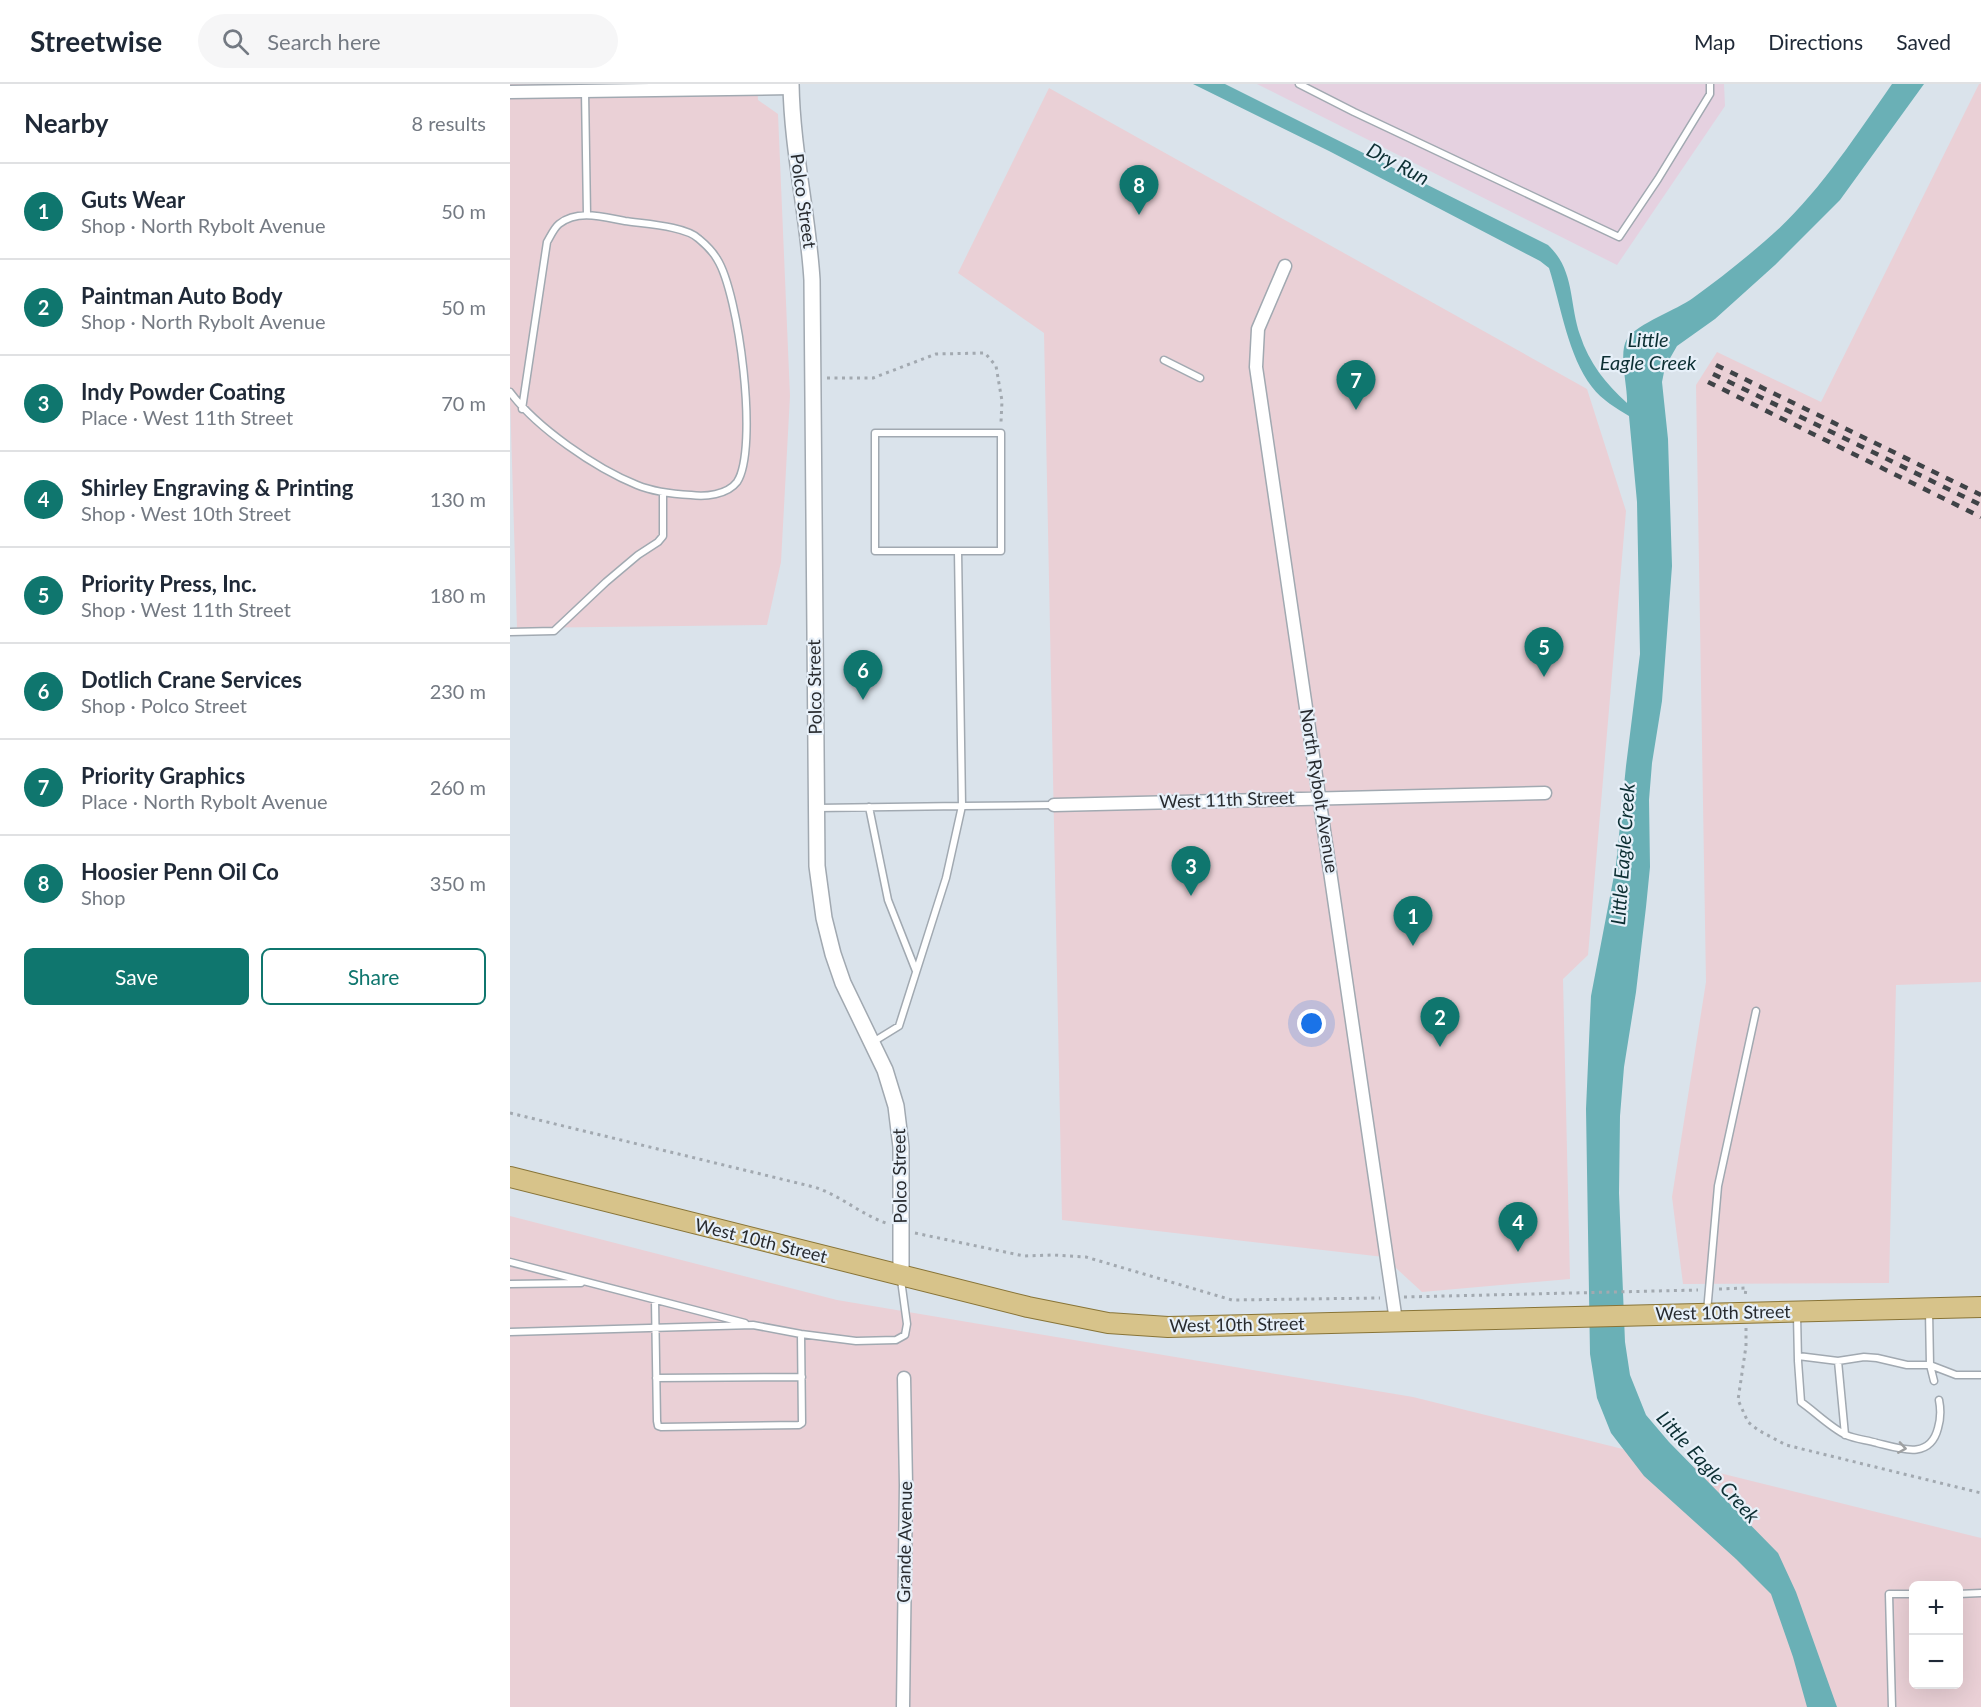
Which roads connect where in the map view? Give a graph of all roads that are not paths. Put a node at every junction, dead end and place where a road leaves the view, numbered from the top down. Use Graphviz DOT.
graph roads {
  1 [pos="1299,84"];
  2 [pos="1710,84"];
  3 [pos="791,86"];
  4 [pos="682,87"];
  5 [pos="585,91"];
  6 [pos="510,92"];
  7 [pos="587,215"];
  8 [pos="1285,266"];
  9 [pos="1164,360"];
  10 [pos="1200,378"];
  11 [pos="510,392"];
  12 [pos="522,409"];
  13 [pos="663,493"];
  14 [pos="958,551"];
  15 [pos="510,632"];
  16 [pos="1545,793"];
  17 [pos="1320,798"];
  18 [pos="1054,805"];
  19 [pos="962,806"];
  20 [pos="869,807"];
  21 [pos="817,808"];
  22 [pos="916,972"];
  23 [pos="1756,1011"];
  24 [pos="873,1042"];
  25 [pos="510,1177"];
  26 [pos="510,1262"];
  27 [pos="901,1276"];
  28 [pos="591,1283"];
  29 [pos="510,1284"];
  30 [pos="655,1300"];
  31 [pos="1981,1307"];
  32 [pos="1929,1309"];
  33 [pos="1797,1312"];
  34 [pos="1707,1314"];
  35 [pos="1395,1321"];
  36 [pos="753,1325"];
  37 [pos="656,1328"];
  38 [pos="510,1332"];
  39 [pos="801,1334"];
  40 [pos="1798,1356"];
  41 [pos="1838,1361"];
  42 [pos="1930,1365"];
  43 [pos="1981,1375"];
  44 [pos="802,1377"];
  45 [pos="656,1378"];
  46 [pos="904,1378"];
  47 [pos="1934,1381"];
  48 [pos="1939,1400"];
  49 [pos="1845,1435"];
  50 [pos="1981,1593"];
  51 [pos="1909,1594"];
  52 [pos="1963,1594"];
  53 [pos="903,1707"];
  54 [pos="1892,1707"];
  1 -- 2 [label="lane"];
  3 -- 4 [label="street"];
  3 -- 21 [label="street, Polco Street"];
  4 -- 5 [label="street"];
  5 -- 6 [label="street"];
  5 -- 7 [label="lane"];
  7 -- 12 [label="lane"];
  7 -- 13 [label="lane"];
  8 -- 17 [label="street, North Rybolt Avenue"];
  9 -- 10 [label="lane"];
  11 -- 12 [label="lane"];
  12 -- 13 [label="lane"];
  13 -- 15 [label="lane"];
  14 -- 14 [label="lane"];
  14 -- 19 [label="lane"];
  16 -- 17 [label="street, West 11th Street"];
  17 -- 18 [label="street, West 11th Street"];
  17 -- 35 [label="street, North Rybolt Avenue"];
  18 -- 19 [label="lane"];
  19 -- 20 [label="lane"];
  19 -- 22 [label="lane"];
  20 -- 21 [label="lane"];
  20 -- 22 [label="lane"];
  21 -- 24 [label="street, Polco Street"];
  22 -- 24 [label="lane"];
  23 -- 34 [label="lane"];
  24 -- 27 [label="street, Polco Street"];
  25 -- 27 [label="main road, West 10th Street"];
  26 -- 28 [label="lane"];
  27 -- 35 [label="main road, West 10th Street"];
  27 -- 39 [label="lane"];
  28 -- 29 [label="lane"];
  28 -- 30 [label="lane"];
  30 -- 36 [label="lane"];
  30 -- 37 [label="lane"];
  31 -- 32 [label="main road, West 10th Street"];
  32 -- 33 [label="main road, West 10th Street"];
  32 -- 42 [label="lane"];
  33 -- 34 [label="main road, West 10th Street"];
  33 -- 40 [label="lane"];
  34 -- 35 [label="main road, West 10th Street"];
  36 -- 37 [label="lane"];
  36 -- 39 [label="lane"];
  37 -- 38 [label="lane"];
  37 -- 45 [label="lane"];
  39 -- 44 [label="lane"];
  40 -- 41 [label="lane"];
  40 -- 49 [label="lane"];
  41 -- 42 [label="lane"];
  41 -- 49 [label="lane"];
  42 -- 43 [label="lane"];
  42 -- 47 [label="lane"];
  44 -- 45 [label="lane"];
  44 -- 45 [label="lane"];
  46 -- 53 [label="street, Grande Avenue"];
  49 -- 48 [label="lane, one-way"];
  50 -- 52 [label="lane"];
  51 -- 54 [label="lane"];
}
